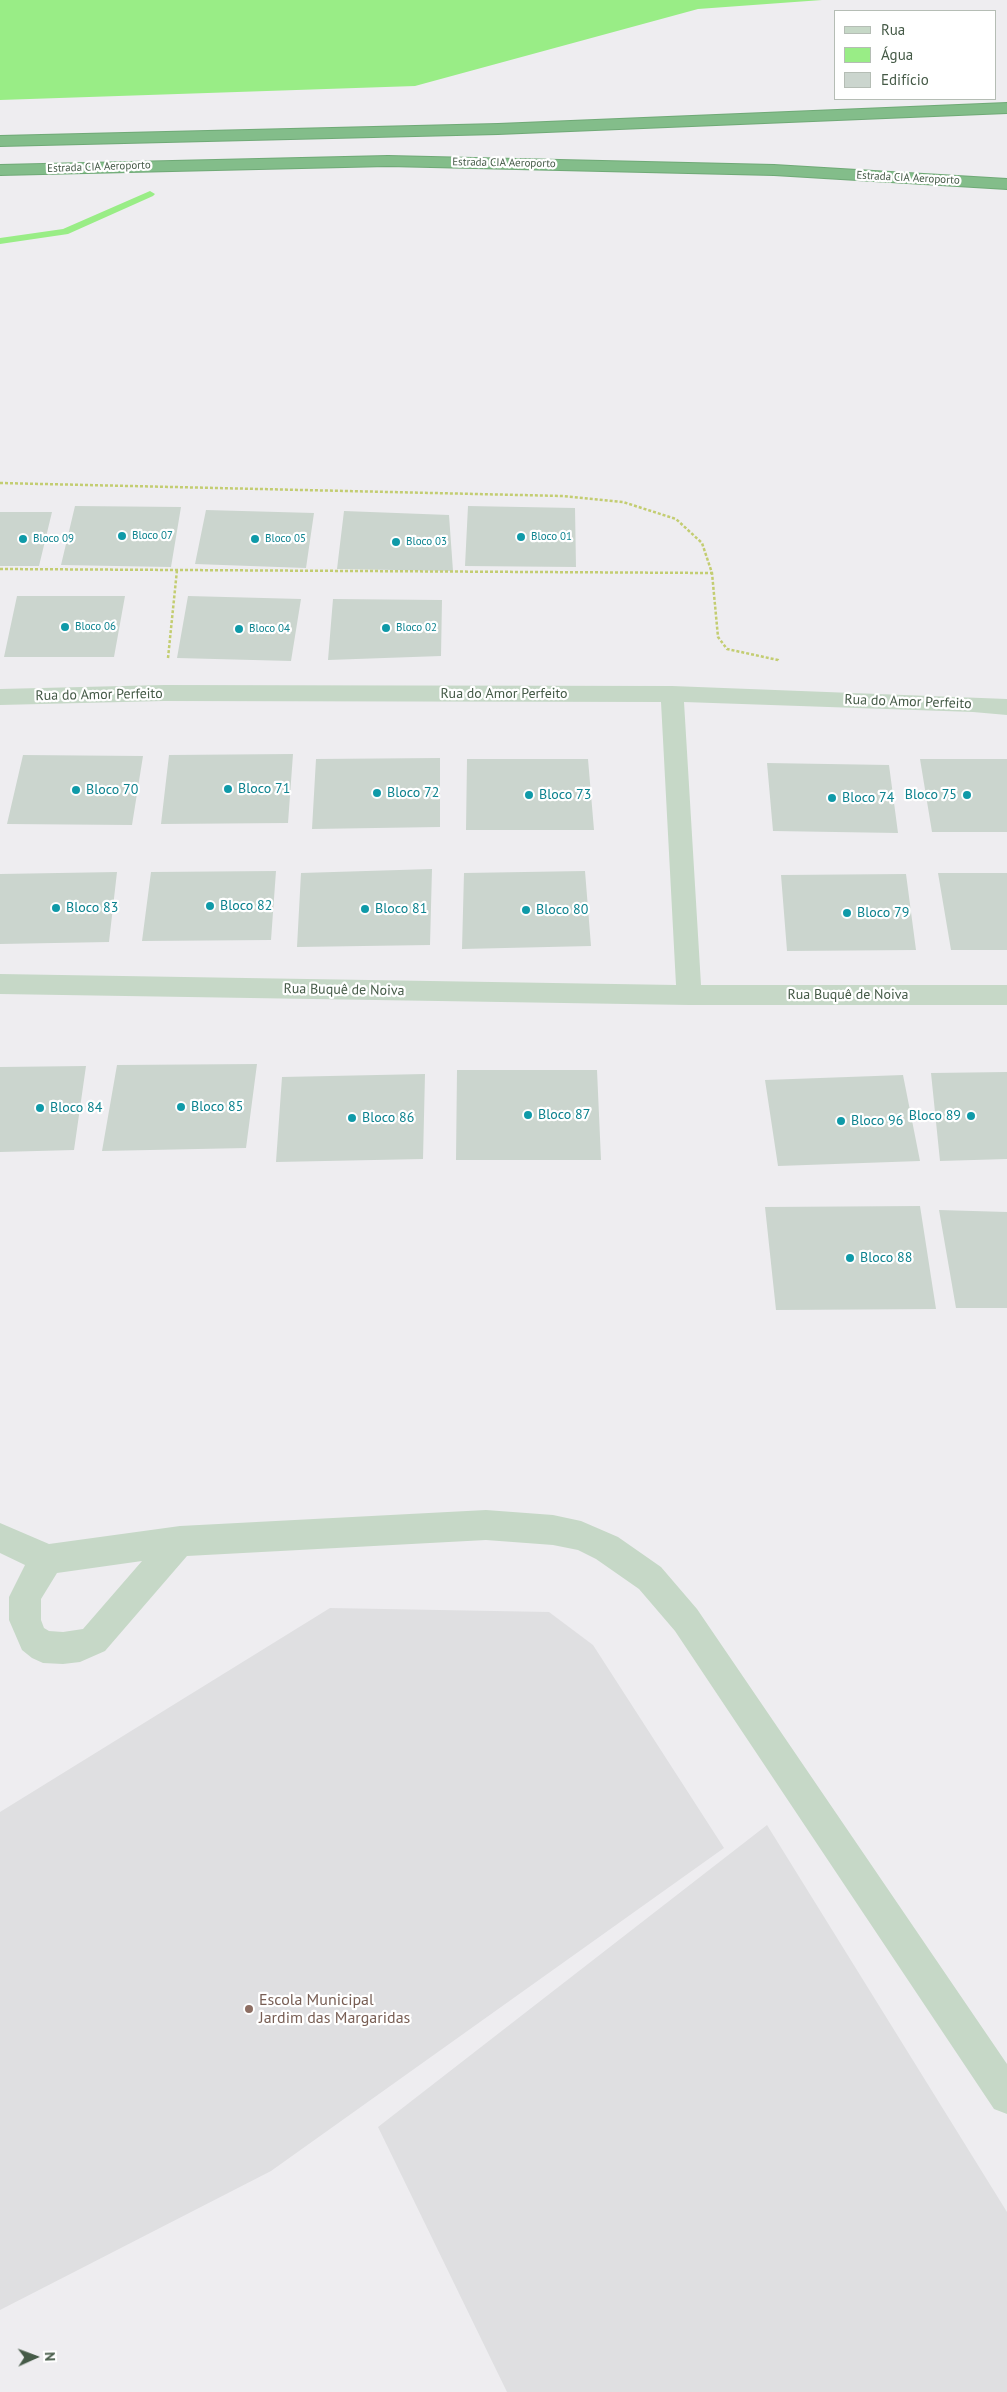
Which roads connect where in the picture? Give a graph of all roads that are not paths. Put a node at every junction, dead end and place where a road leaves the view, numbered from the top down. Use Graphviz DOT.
graph roads {
  1 [pos="1007,108"];
  2 [pos="0,141"];
  3 [pos="0,170"];
  4 [pos="1007,184"];
  5 [pos="672,694"];
  6 [pos="0,697"];
  7 [pos="1007,707"];
  8 [pos="0,984"];
  9 [pos="689,995"];
  10 [pos="1007,995"];
  11 [pos="0,1538"];
  12 [pos="180,1541"];
  13 [pos="48,1559"];
  14 [pos="1007,2096"];
  1 -- 2 [label="highway"];
  3 -- 4 [label="highway, Estrada CIA Aeroporto"];
  5 -- 6 [label="street, Rua do Amor Perfeito"];
  5 -- 7 [label="street, Rua do Amor Perfeito"];
  5 -- 9 [label="street"];
  8 -- 9 [label="street, Rua Buquê de Noiva"];
  9 -- 10 [label="street, Rua Buquê de Noiva"];
  11 -- 13 [label="street"];
  12 -- 13 [label="street"];
  12 -- 13 [label="street"];
  12 -- 14 [label="street"];
}
